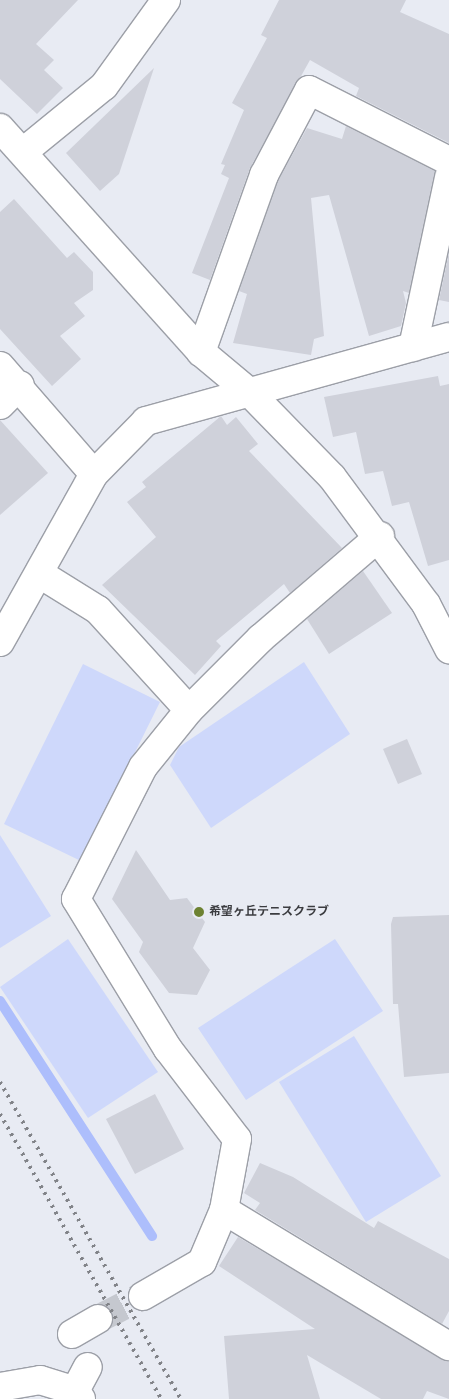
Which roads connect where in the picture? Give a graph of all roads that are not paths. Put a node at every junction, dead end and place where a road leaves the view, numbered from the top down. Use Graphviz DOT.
graph roads {
  1 [pos="157,4"];
  2 [pos="0,128"];
  3 [pos="23,152"];
  4 [pos="449,161"];
  5 [pos="449,177"];
  6 [pos="449,337"];
  7 [pos="413,347"];
  8 [pos="201,352"];
  9 [pos="0,366"];
  10 [pos="20,386"];
  11 [pos="250,393"];
  12 [pos="0,405"];
  13 [pos="94,474"];
  14 [pos="380,536"];
  15 [pos="40,574"];
  16 [pos="0,642"];
  17 [pos="449,649"];
  18 [pos="188,710"];
  19 [pos="224,1210"];
  20 [pos="143,1296"];
  21 [pos="98,1319"];
  22 [pos="72,1334"];
  23 [pos="449,1346"];
  24 [pos="88,1367"];
  25 [pos="0,1387"];
  26 [pos="78,1395"];
  1 -- 3 [label="street"];
  2 -- 3 [label="street"];
  3 -- 8 [label="street"];
  4 -- 8 [label="street"];
  5 -- 7 [label="street"];
  6 -- 7 [label="street"];
  7 -- 11 [label="street"];
  8 -- 11 [label="street"];
  9 -- 10 [label="street"];
  10 -- 12 [label="street"];
  10 -- 13 [label="street"];
  11 -- 13 [label="street"];
  11 -- 14 [label="street"];
  13 -- 15 [label="street"];
  14 -- 17 [label="street"];
  14 -- 18 [label="street"];
  15 -- 16 [label="street"];
  15 -- 18 [label="street"];
  18 -- 19 [label="street"];
  19 -- 20 [label="street"];
  19 -- 23 [label="street"];
  21 -- 22 [label="street"];
  24 -- 26 [label="street"];
  25 -- 26 [label="street"];
}
